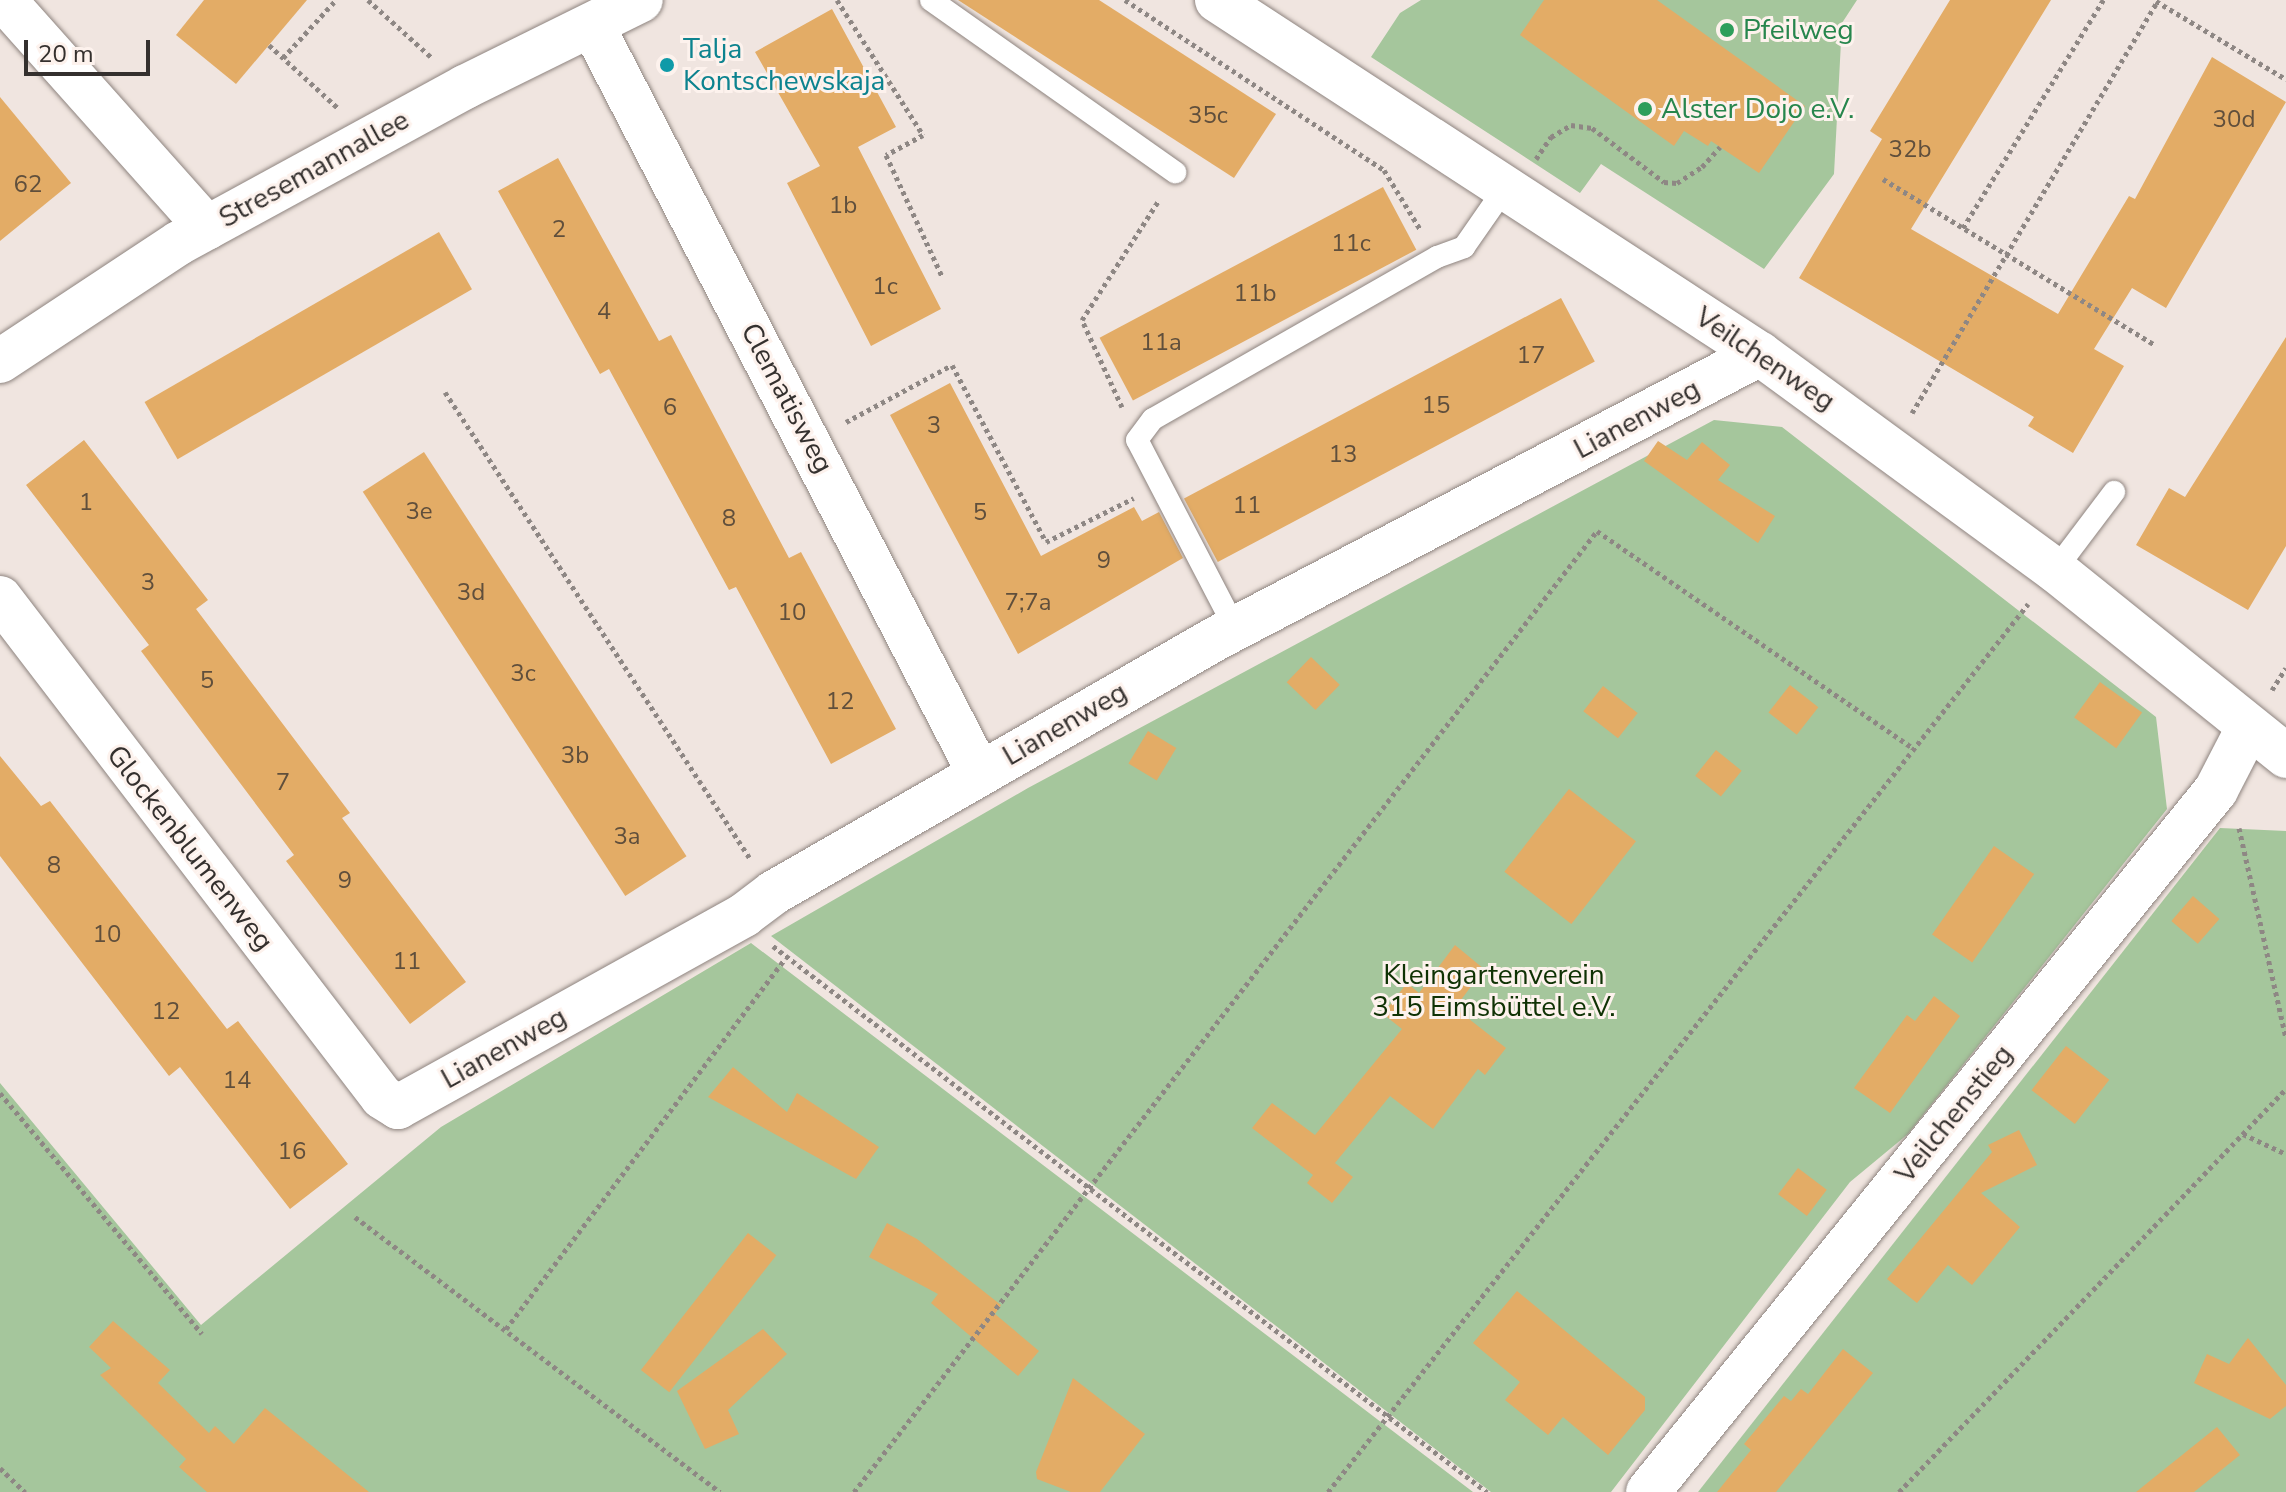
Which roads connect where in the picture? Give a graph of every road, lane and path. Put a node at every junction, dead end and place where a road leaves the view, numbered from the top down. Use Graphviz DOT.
graph roads {
  1 [pos="336,0"];
  2 [pos="368,0"];
  3 [pos="641,0"];
  4 [pos="837,0"];
  5 [pos="931,0"];
  6 [pos="1125,0"];
  7 [pos="1217,0"];
  8 [pos="2103,0"];
  9 [pos="5,1"];
  10 [pos="2156,1"];
  11 [pos="592,25"];
  12 [pos="269,45"];
  13 [pos="283,58"];
  14 [pos="2286,79"];
  15 [pos="465,87"];
  16 [pos="371,138"];
  17 [pos="1720,147"];
  18 [pos="1175,172"];
  19 [pos="1883,179"];
  20 [pos="1509,190"];
  21 [pos="1157,204"];
  22 [pos="207,228"];
  23 [pos="1963,228"];
  24 [pos="2005,253"];
  25 [pos="1437,257"];
  26 [pos="942,276"];
  27 [pos="2155,345"];
  28 [pos="1760,354"];
  29 [pos="0,361"];
  30 [pos="445,392"];
  31 [pos="1137,440"];
  32 [pos="810,441"];
  33 [pos="1894,449"];
  34 [pos="2114,492"];
  35 [pos="1142,494"];
  36 [pos="2055,570"];
  37 [pos="0,598"];
  38 [pos="1236,630"];
  39 [pos="2248,728"];
  40 [pos="1913,748"];
  41 [pos="2286,756"];
  42 [pos="979,773"];
  43 [pos="2216,790"];
  44 [pos="758,904"];
  45 [pos="785,959"];
  46 [pos="2286,1038"];
  47 [pos="2286,1089"];
  48 [pos="0,1093"];
  49 [pos="382,1097"];
  50 [pos="2243,1134"];
  51 [pos="2286,1154"];
  52 [pos="1088,1190"];
  53 [pos="355,1217"];
  54 [pos="506,1329"];
  55 [pos="202,1334"];
  56 [pos="1387,1416"];
  57 [pos="0,1468"];
  58 [pos="25,1492"];
  59 [pos="720,1492"];
  60 [pos="854,1492"];
  61 [pos="1328,1492"];
  62 [pos="1487,1492"];
  63 [pos="1648,1492"];
  64 [pos="1899,1492"];
  1 -- 13 [label="path"];
  2 -- 15 [label="path"];
  3 -- 11 [label="street, Stresemannallee"];
  4 -- 26 [label="path"];
  5 -- 18 [label="lane"];
  6 -- 25 [label="path"];
  7 -- 20 [label="street, Veilchenweg"];
  8 -- 23 [label="path"];
  9 -- 22 [label="street"];
  10 -- 14 [label="path"];
  10 -- 24 [label="path"];
  11 -- 15 [label="street, Stresemannallee"];
  11 -- 32 [label="street, Clematisweg"];
  12 -- 13 [label="path"];
  13 -- 16 [label="path"];
  15 -- 16 [label="street, Stresemannallee"];
  16 -- 22 [label="street, Stresemannallee"];
  17 -- 20 [label="path"];
  19 -- 23 [label="path"];
  20 -- 25 [label="lane"];
  20 -- 28 [label="street, Veilchenweg"];
  21 -- 31 [label="path"];
  22 -- 29 [label="street, Stresemannallee"];
  23 -- 24 [label="path"];
  24 -- 27 [label="path"];
  24 -- 33 [label="path"];
  25 -- 31 [label="lane"];
  28 -- 33 [label="street, Veilchenweg"];
  28 -- 38 [label="street, Lianenweg"];
  30 -- 44 [label="path"];
  31 -- 38 [label="lane"];
  32 -- 35 [label="path"];
  32 -- 42 [label="street, Clematisweg"];
  33 -- 36 [label="street, Veilchenweg"];
  34 -- 36 [label="lane"];
  36 -- 39 [label="street, Veilchenweg"];
  36 -- 40 [label="path"];
  37 -- 49 [label="street, Glockenblumenweg"];
  38 -- 42 [label="street, Lianenweg"];
  39 -- 41 [label="street, Veilchenweg"];
  39 -- 43 [label="street, Veilchenstieg"];
  40 -- 52 [label="path"];
  40 -- 56 [label="path"];
  42 -- 44 [label="street, Lianenweg"];
  43 -- 46 [label="path"];
  43 -- 63 [label="street, Veilchenstieg"];
  44 -- 45 [label="path"];
  44 -- 49 [label="street, Lianenweg"];
  45 -- 52 [label="path"];
  45 -- 54 [label="path"];
  47 -- 50 [label="path"];
  48 -- 55 [label="path"];
  50 -- 51 [label="path"];
  50 -- 64 [label="path"];
  52 -- 56 [label="path"];
  52 -- 60 [label="path"];
  53 -- 54 [label="path"];
  54 -- 59 [label="path"];
  56 -- 61 [label="path"];
  56 -- 62 [label="path"];
  57 -- 58 [label="path"];
}
